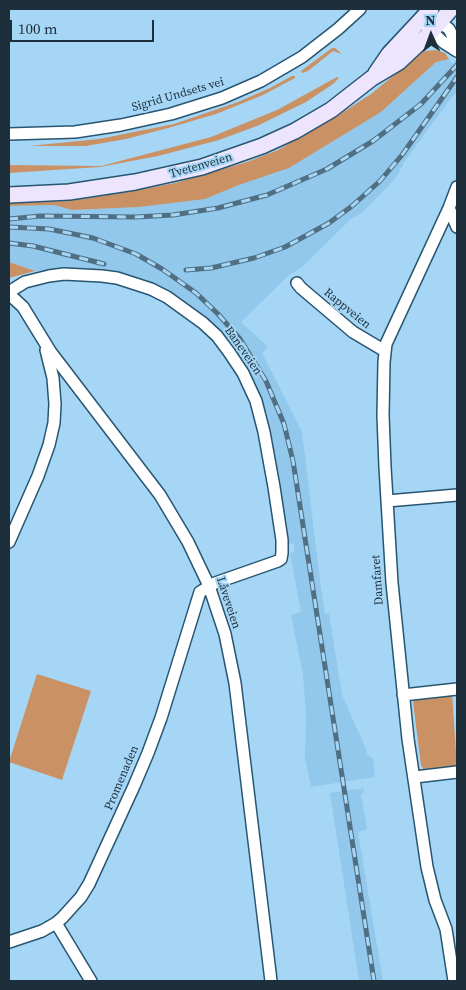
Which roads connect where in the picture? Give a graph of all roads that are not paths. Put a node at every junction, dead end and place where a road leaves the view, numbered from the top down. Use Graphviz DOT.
graph roads {
  1 [pos="360,9"];
  2 [pos="451,9"];
  3 [pos="428,13"];
  4 [pos="436,27"];
  5 [pos="456,48"];
  6 [pos="372,78"];
  7 [pos="9,134"];
  8 [pos="457,186"];
  9 [pos="9,195"];
  10 [pos="450,208"];
  11 [pos="457,227"];
  12 [pos="297,283"];
  13 [pos="9,293"];
  14 [pos="43,341"];
  15 [pos="384,351"];
  16 [pos="457,495"];
  17 [pos="387,501"];
  18 [pos="9,542"];
  19 [pos="209,586"];
  20 [pos="457,689"];
  21 [pos="403,695"];
  22 [pos="457,772"];
  23 [pos="415,777"];
  24 [pos="56,923"];
  25 [pos="9,942"];
  26 [pos="91,981"];
  27 [pos="271,981"];
  28 [pos="454,981"];
  1 -- 7 [label="street, Sigrid Undsets vei"];
  2 -- 4 [label="main road, Tvetenveien"];
  3 -- 4 [label="street"];
  3 -- 6 [label="main road, Tvetenveien"];
  4 -- 5 [label="street"];
  4 -- 6 [label="main road, Tvetenveien"];
  6 -- 9 [label="main road, Tvetenveien"];
  8 -- 10 [label="street, Damfaret"];
  10 -- 11 [label="street"];
  10 -- 15 [label="street, Damfaret"];
  12 -- 15 [label="street, Rappveien"];
  13 -- 14 [label="street, Låveveien"];
  13 -- 19 [label="street, Baneveien"];
  14 -- 18 [label="street"];
  14 -- 19 [label="street, Låveveien"];
  15 -- 17 [label="street, Damfaret"];
  16 -- 17 [label="street"];
  17 -- 21 [label="street, Damfaret"];
  19 -- 24 [label="street, Promenaden"];
  19 -- 27 [label="street, Låveveien"];
  20 -- 21 [label="street"];
  21 -- 23 [label="street, Damfaret"];
  22 -- 23 [label="street"];
  23 -- 28 [label="street, Damfaret"];
  24 -- 25 [label="street, Promenaden"];
  24 -- 26 [label="street"];
}
